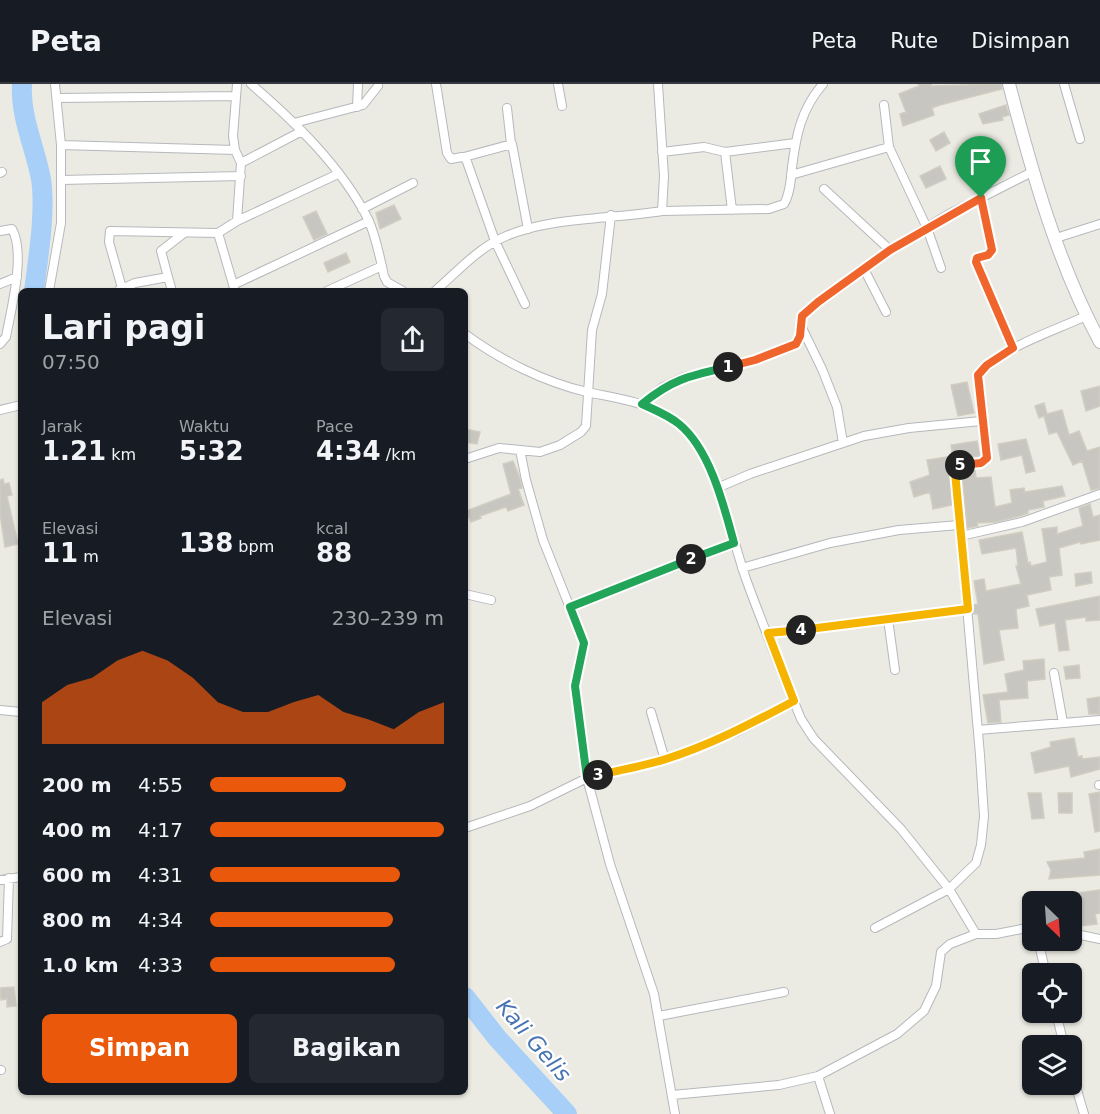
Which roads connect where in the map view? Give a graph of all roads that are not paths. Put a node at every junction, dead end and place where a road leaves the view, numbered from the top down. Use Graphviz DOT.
graph roads {
  1 [pos="55,84"];
  2 [pos="237,84"];
  3 [pos="251,84"];
  4 [pos="358,84"];
  5 [pos="436,84"];
  6 [pos="558,84"];
  7 [pos="658,84"];
  8 [pos="823,84"];
  9 [pos="1009,84"];
  10 [pos="1064,84"];
  11 [pos="378,86"];
  12 [pos="236,96"];
  13 [pos="57,98"];
  14 [pos="562,105"];
  15 [pos="884,105"];
  16 [pos="357,107"];
  17 [pos="507,108"];
  18 [pos="294,123"];
  19 [pos="302,131"];
  20 [pos="1080,139"];
  21 [pos="795,143"];
  22 [pos="511,144"];
  23 [pos="61,145"];
  24 [pos="889,147"];
  25 [pos="235,150"];
  26 [pos="725,152"];
  27 [pos="662,153"];
  28 [pos="464,157"];
  29 [pos="241,163"];
  30 [pos="1032,172"];
  31 [pos="338,174"];
  32 [pos="791,175"];
  33 [pos="241,176"];
  34 [pos="61,180"];
  35 [pos="413,183"];
  36 [pos="824,189"];
  37 [pos="981,198"];
  38 [pos="362,209"];
  39 [pos="732,210"];
  40 [pos="662,211"];
  41 [pos="611,215"];
  42 [pos="237,221"];
  43 [pos="369,221"];
  44 [pos="1100,224"];
  45 [pos="927,228"];
  46 [pos="528,229"];
  47 [pos="0,231"];
  48 [pos="184,233"];
  49 [pos="218,233"];
  50 [pos="1056,238"];
  51 [pos="495,241"];
  52 [pos="890,250"];
  53 [pos="382,266"];
  54 [pos="941,268"];
  55 [pos="864,269"];
  56 [pos="17,277"];
  57 [pos="168,277"];
  58 [pos="0,284"];
  59 [pos="50,288"];
  60 [pos="120,288"];
  61 [pos="124,288"];
  62 [pos="171,288"];
  63 [pos="234,288"];
  64 [pos="334,288"];
  65 [pos="398,288"];
  66 [pos="439,288"];
  67 [pos="525,304"];
  68 [pos="886,312"];
  69 [pos="1086,316"];
  70 [pos="800,324"];
  71 [pos="468,336"];
  72 [pos="1100,342"];
  73 [pos="0,344"];
  74 [pos="1013,348"];
  75 [pos="589,393"];
  76 [pos="642,404"];
  77 [pos="18,406"];
  78 [pos="0,410"];
  79 [pos="981,421"];
  80 [pos="843,443"];
  81 [pos="520,450"];
  82 [pos="468,458"];
  83 [pos="717,488"];
  84 [pos="1100,494"];
  85 [pos="959,525"];
  86 [pos="961,536"];
  87 [pos="734,543"];
  88 [pos="742,568"];
  89 [pos="468,595"];
  90 [pos="491,600"];
  91 [pos="570,607"];
  92 [pos="968,609"];
  93 [pos="888,619"];
  94 [pos="768,633"];
  95 [pos="895,670"];
  96 [pos="1054,673"];
  97 [pos="794,701"];
  98 [pos="0,710"];
  99 [pos="18,712"];
  100 [pos="651,712"];
  101 [pos="1100,720"];
  102 [pos="1063,723"];
  103 [pos="978,730"];
  104 [pos="664,760"];
  105 [pos="587,778"];
  106 [pos="468,827"];
  107 [pos="4,879"];
  108 [pos="950,889"];
  109 [pos="875,927"];
  110 [pos="1022,929"];
  111 [pos="976,934"];
  112 [pos="1082,935"];
  113 [pos="1100,939"];
  114 [pos="0,942"];
  115 [pos="784,992"];
  116 [pos="659,1016"];
  117 [pos="818,1076"];
  118 [pos="672,1095"];
  119 [pos="1078,1095"];
  120 [pos="675,1114"];
  121 [pos="830,1114"];
  122 [pos="1084,1114"];
  1 -- 13 [label="street"];
  2 -- 12 [label="street"];
  3 -- 18 [label="street"];
  4 -- 16 [label="street"];
  5 -- 28 [label="street"];
  6 -- 14 [label="street"];
  7 -- 27 [label="street"];
  8 -- 21 [label="street"];
  9 -- 30 [label="street"];
  10 -- 20 [label="street"];
  11 -- 16 [label="street"];
  12 -- 13 [label="street"];
  12 -- 25 [label="street"];
  13 -- 23 [label="street"];
  15 -- 24 [label="street"];
  16 -- 18 [label="street"];
  17 -- 22 [label="street"];
  18 -- 19 [label="street"];
  19 -- 29 [label="street"];
  19 -- 31 [label="street"];
  21 -- 26 [label="street"];
  21 -- 32 [label="street"];
  22 -- 28 [label="street"];
  22 -- 46 [label="street"];
  23 -- 25 [label="street"];
  23 -- 34 [label="street"];
  24 -- 32 [label="street"];
  24 -- 45 [label="street"];
  25 -- 29 [label="street"];
  26 -- 27 [label="street"];
  26 -- 39 [label="street"];
  27 -- 40 [label="street"];
  28 -- 51 [label="street"];
  29 -- 33 [label="street"];
  30 -- 37 [label="street"];
  30 -- 50 [label="street"];
  31 -- 38 [label="street"];
  31 -- 42 [label="street"];
  32 -- 39 [label="street"];
  33 -- 34 [label="street"];
  33 -- 42 [label="street"];
  34 -- 59 [label="street"];
  35 -- 38 [label="street"];
  36 -- 52 [label="street"];
  37 -- 45 [label="street"];
  37 -- 74 [label="street"];
  38 -- 43 [label="street"];
  39 -- 40 [label="street"];
  40 -- 41 [label="street"];
  41 -- 46 [label="street"];
  41 -- 75 [label="street"];
  42 -- 49 [label="street"];
  43 -- 53 [label="street"];
  43 -- 63 [label="street"];
  44 -- 50 [label="street"];
  45 -- 52 [label="street"];
  45 -- 54 [label="street"];
  46 -- 51 [label="street"];
  47 -- 56 [label="street"];
  48 -- 49 [label="street"];
  48 -- 57 [label="street"];
  48 -- 60 [label="street"];
  49 -- 63 [label="street"];
  50 -- 69 [label="street"];
  51 -- 66 [label="street"];
  51 -- 67 [label="street"];
  52 -- 55 [label="street"];
  53 -- 64 [label="street"];
  53 -- 65 [label="street"];
  55 -- 68 [label="street"];
  55 -- 70 [label="street"];
  56 -- 58 [label="street"];
  56 -- 73 [label="street"];
  57 -- 61 [label="street"];
  57 -- 62 [label="street"];
  69 -- 72 [label="street"];
  69 -- 74 [label="street"];
  70 -- 76 [label="street"];
  70 -- 80 [label="street"];
  71 -- 75 [label="street"];
  74 -- 79 [label="street"];
  75 -- 76 [label="street"];
  75 -- 81 [label="street"];
  76 -- 83 [label="street"];
  77 -- 78 [label="street"];
  79 -- 80 [label="street"];
  79 -- 85 [label="street"];
  80 -- 83 [label="street"];
  81 -- 82 [label="street"];
  81 -- 91 [label="street"];
  83 -- 87 [label="street"];
  84 -- 86 [label="street"];
  85 -- 86 [label="street"];
  85 -- 88 [label="street"];
  86 -- 92 [label="street"];
  87 -- 88 [label="street"];
  87 -- 91 [label="street"];
  88 -- 94 [label="street"];
  89 -- 90 [label="street"];
  91 -- 105 [label="street"];
  92 -- 93 [label="street"];
  92 -- 103 [label="street"];
  93 -- 94 [label="street"];
  93 -- 95 [label="street"];
  94 -- 97 [label="street"];
  96 -- 102 [label="street"];
  97 -- 104 [label="street"];
  97 -- 108 [label="street"];
  98 -- 99 [label="street"];
  100 -- 104 [label="street"];
  101 -- 102 [label="street"];
  102 -- 103 [label="street"];
  103 -- 108 [label="street"];
  104 -- 105 [label="street"];
  105 -- 106 [label="street"];
  105 -- 116 [label="street"];
  107 -- 114 [label="street"];
  108 -- 109 [label="street"];
  108 -- 111 [label="street"];
  110 -- 111 [label="street"];
  111 -- 117 [label="street"];
  112 -- 113 [label="street"];
  115 -- 116 [label="street"];
  116 -- 118 [label="street"];
  117 -- 118 [label="street"];
  117 -- 121 [label="street"];
  118 -- 120 [label="street"];
  119 -- 122 [label="street"];
}
